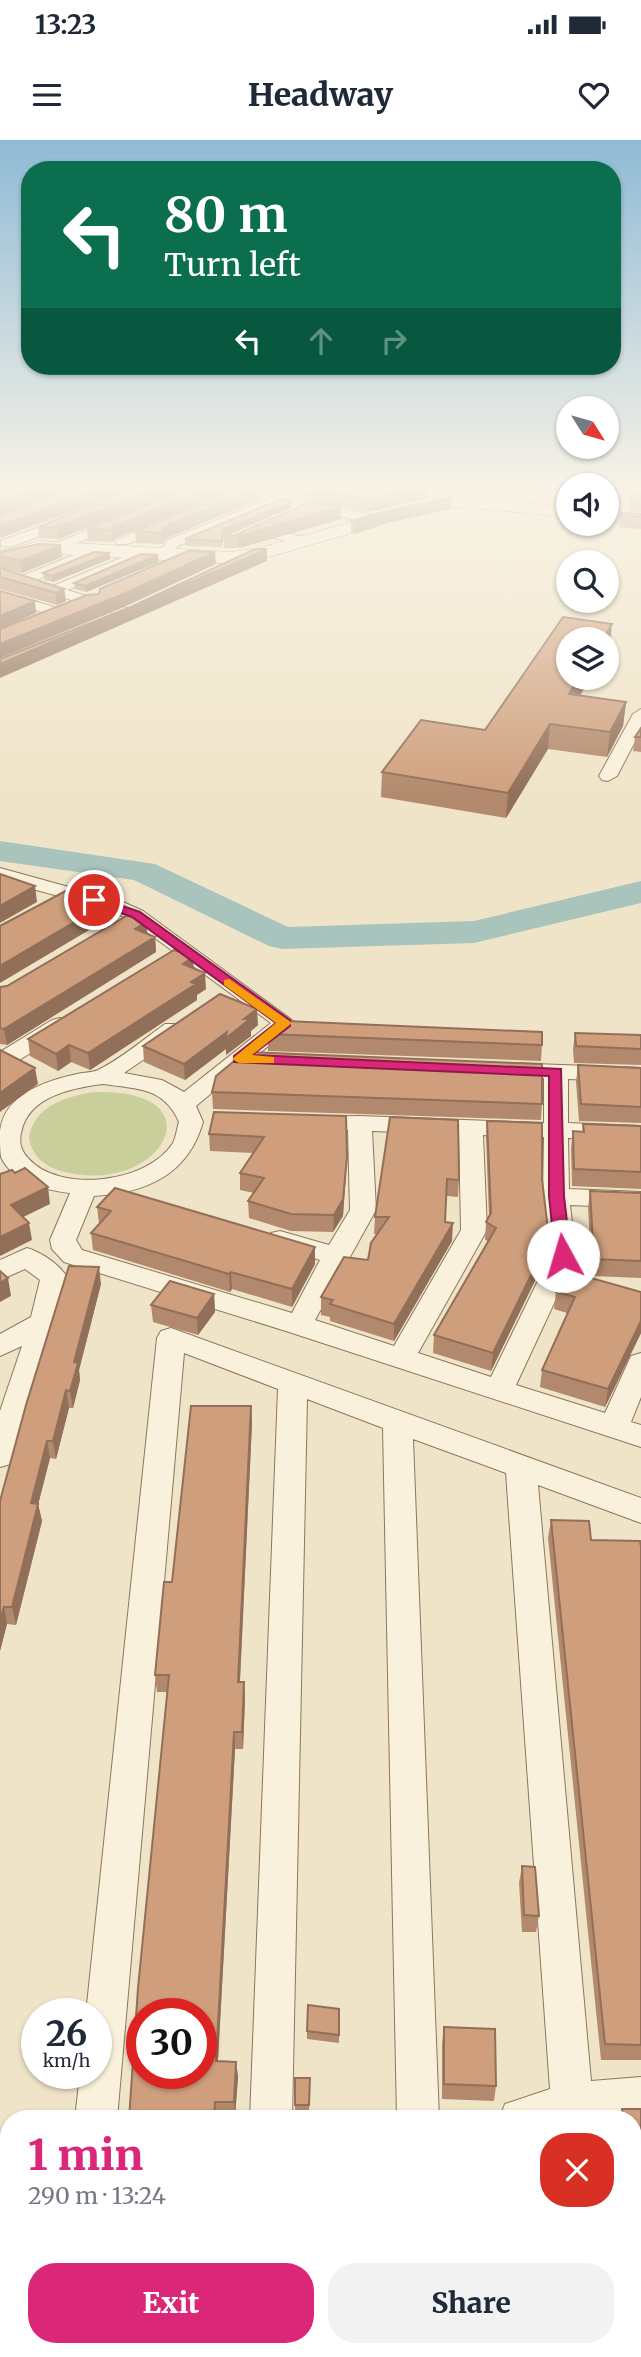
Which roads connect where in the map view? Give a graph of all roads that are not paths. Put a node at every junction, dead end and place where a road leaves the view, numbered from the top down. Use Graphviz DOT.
graph roads {
  1 [pos="54,590"];
  2 [pos="110,590"];
  3 [pos="0,595"];
  4 [pos="87,600"];
  5 [pos="56,612"];
  6 [pos="36,621"];
  7 [pos="102,624"];
  8 [pos="641,714"];
  9 [pos="608,776"];
  10 [pos="1,875"];
  11 [pos="72,893"];
  12 [pos="48,907"];
  13 [pos="136,915"];
  14 [pos="113,928"];
  15 [pos="181,949"];
  16 [pos="158,963"];
  17 [pos="235,987"];
  18 [pos="213,1002"];
  19 [pos="77,1014"];
  20 [pos="191,1017"];
  21 [pos="285,1023"];
  22 [pos="312,1024"];
  23 [pos="4,1055"];
  24 [pos="239,1059"];
  25 [pos="280,1060"];
  26 [pos="487,1069"];
  27 [pos="556,1072"];
  28 [pos="641,1075"];
  29 [pos="103,1077"];
  30 [pos="62,1084"];
  31 [pos="188,1111"];
  32 [pos="217,1119"];
  33 [pos="295,1121"];
  34 [pos="360,1123"];
  35 [pos="471,1127"];
  36 [pos="556,1130"];
  37 [pos="641,1133"];
  38 [pos="4,1135"];
  39 [pos="26,1170"];
  40 [pos="0,1183"];
  41 [pos="95,1187"];
  42 [pos="556,1196"];
  43 [pos="641,1200"];
  44 [pos="157,1202"];
  45 [pos="259,1233"];
  46 [pos="335,1256"];
  47 [pos="0,1271"];
  48 [pos="44,1322"];
  49 [pos="299,1325"];
  50 [pos="0,1346"];
  51 [pos="401,1358"];
  52 [pos="641,1363"];
  53 [pos="293,1383"];
  54 [pos="499,1390"];
  55 [pos="398,1422"];
  56 [pos="614,1427"];
  57 [pos="641,1436"];
  58 [pos="0,1456"];
  59 [pos="521,1467"];
  60 [pos="641,1511"];
  61 [pos="641,2098"];
  62 [pos="97,2110"];
  63 [pos="271,2110"];
  64 [pos="418,2110"];
  65 [pos="571,2110"];
  66 [pos="576,2110"];
  1 -- 4 [label="street"];
  2 -- 4 [label="street"];
  3 -- 5 [label="street"];
  4 -- 5 [label="street"];
  4 -- 7 [label="street"];
  5 -- 6 [label="street"];
  8 -- 9 [label="street"];
  10 -- 11 [label="street"];
  11 -- 12 [label="street"];
  11 -- 13 [label="street"];
  13 -- 14 [label="street"];
  13 -- 15 [label="street"];
  15 -- 16 [label="street"];
  15 -- 17 [label="street"];
  17 -- 18 [label="street"];
  17 -- 21 [label="street"];
  19 -- 23 [label="street"];
  20 -- 29 [label="street"];
  21 -- 22 [label="street"];
  21 -- 24 [label="street"];
  23 -- 30 [label="street"];
  24 -- 25 [label="street"];
  24 -- 31 [label="street"];
  26 -- 27 [label="street"];
  27 -- 28 [label="street"];
  27 -- 36 [label="street"];
  29 -- 30 [label="street"];
  29 -- 31 [label="street"];
  30 -- 38 [label="street"];
  31 -- 32 [label="street"];
  31 -- 41 [label="street"];
  33 -- 34 [label="street"];
  34 -- 35 [label="street"];
  34 -- 46 [label="street"];
  35 -- 36 [label="street"];
  35 -- 51 [label="street"];
  36 -- 37 [label="street"];
  36 -- 42 [label="street"];
  38 -- 39 [label="street"];
  39 -- 40 [label="street"];
  39 -- 41 [label="street"];
  41 -- 44 [label="street"];
  41 -- 49 [label="street"];
  42 -- 43 [label="street"];
  42 -- 54 [label="street"];
  45 -- 46 [label="street"];
  46 -- 49 [label="street"];
  47 -- 48 [label="street"];
  48 -- 50 [label="street"];
  48 -- 58 [label="street"];
  49 -- 51 [label="street"];
  51 -- 54 [label="street"];
  52 -- 56 [label="street"];
  53 -- 55 [label="street"];
  53 -- 62 [label="street"];
  53 -- 63 [label="street"];
  54 -- 56 [label="street"];
  55 -- 59 [label="street"];
  55 -- 64 [label="street"];
  56 -- 57 [label="street"];
  59 -- 60 [label="street"];
  59 -- 65 [label="street"];
  61 -- 66 [label="street"];
}
